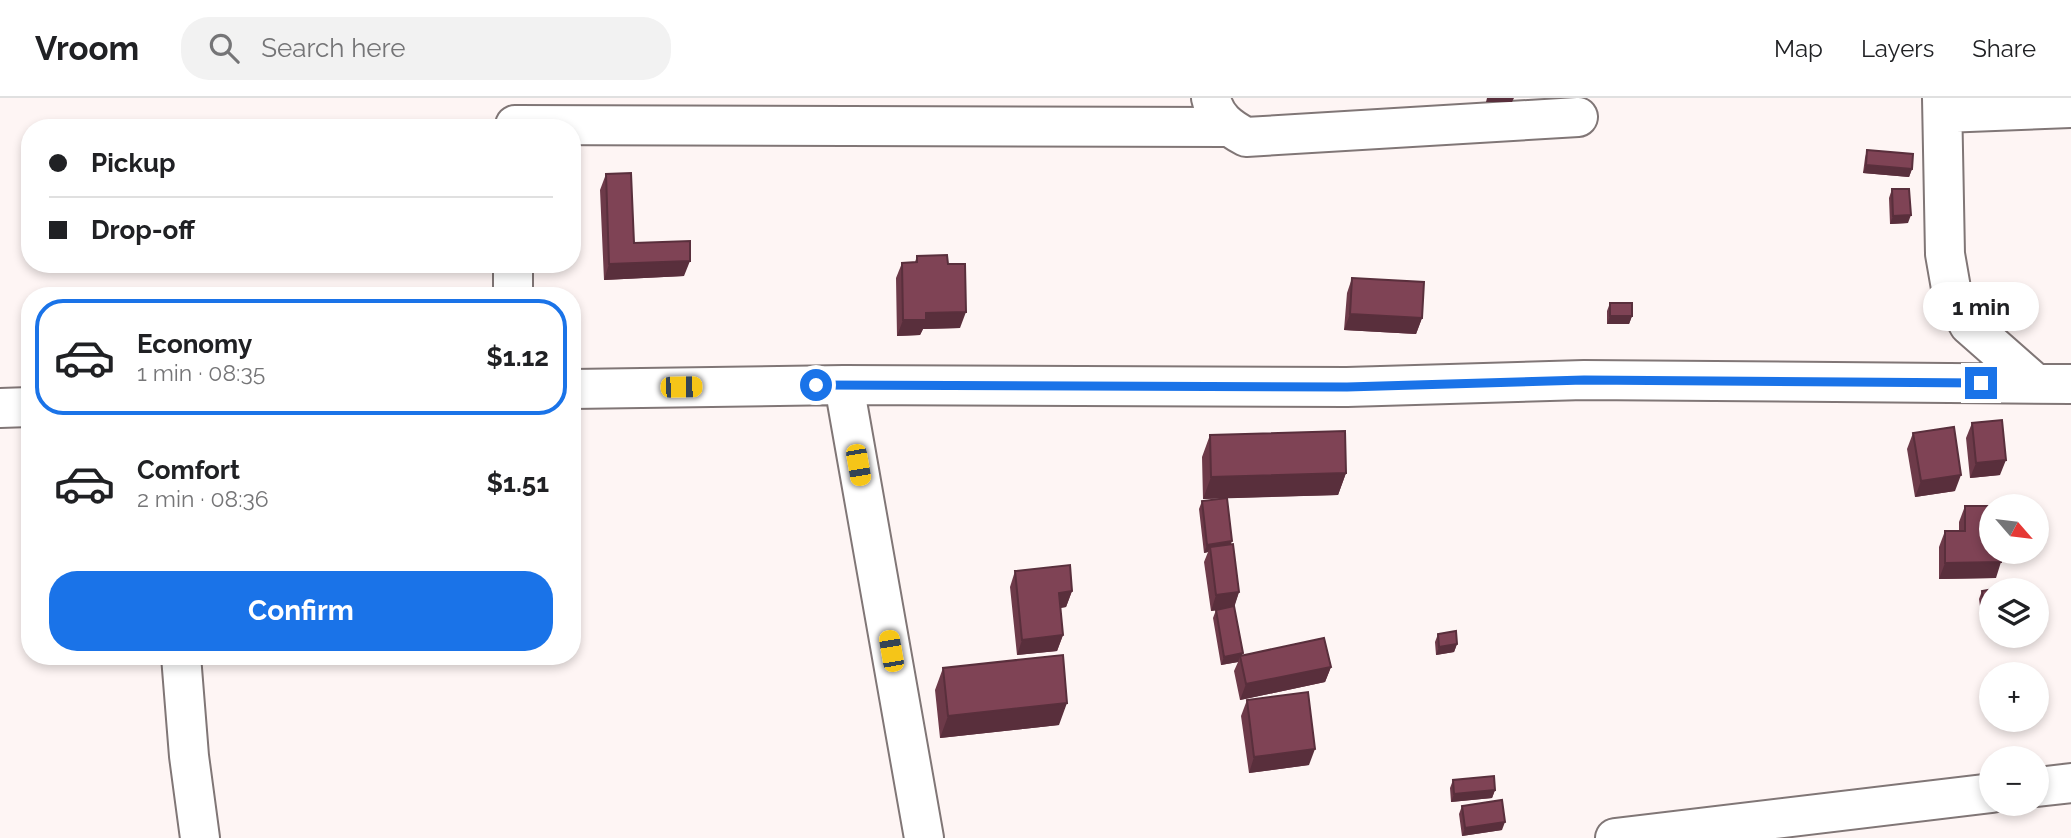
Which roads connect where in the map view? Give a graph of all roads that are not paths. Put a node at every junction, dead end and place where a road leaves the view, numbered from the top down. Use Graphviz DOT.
graph roads {
  1 [pos="1942,106"];
  2 [pos="2071,108"];
  3 [pos="1219,113"];
  4 [pos="515,117"];
  5 [pos="1578,117"];
  6 [pos="2054,384"];
  7 [pos="844,385"];
  8 [pos="581,389"];
  9 [pos="21,407"];
  10 [pos="0,408"];
  11 [pos="182,665"];
  12 [pos="2071,783"];
  13 [pos="2049,786"];
  14 [pos="1979,795"];
  15 [pos="200,838"];
  16 [pos="924,838"];
  17 [pos="1615,838"];
  1 -- 2 [label="street"];
  1 -- 6 [label="street"];
  3 -- 4 [label="street"];
  3 -- 5 [label="street"];
  6 -- 7 [label="street"];
  7 -- 8 [label="street"];
  7 -- 16 [label="street"];
  9 -- 10 [label="street"];
  11 -- 15 [label="street"];
  12 -- 13 [label="street"];
  14 -- 17 [label="street"];
}
